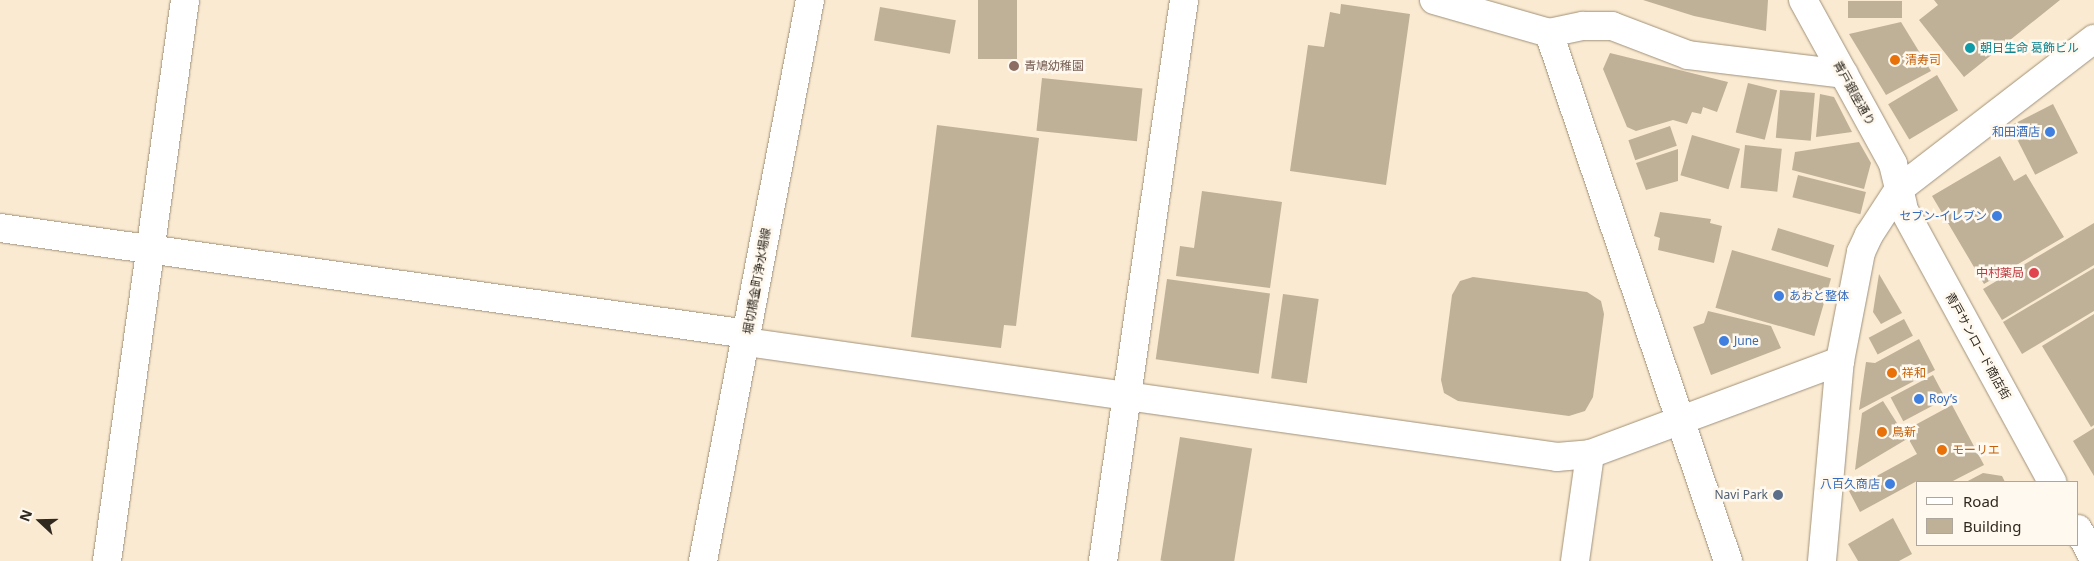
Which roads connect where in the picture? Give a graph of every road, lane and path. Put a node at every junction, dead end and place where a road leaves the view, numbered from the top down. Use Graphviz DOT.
graph roads {
  1 [pos="185,0"];
  2 [pos="810,0"];
  3 [pos="1184,0"];
  4 [pos="1434,0"];
  5 [pos="1803,0"];
  6 [pos="1549,33"];
  7 [pos="2094,39"];
  8 [pos="1844,74"];
  9 [pos="1902,200"];
  10 [pos="0,228"];
  11 [pos="151,250"];
  12 [pos="747,338"];
  13 [pos="1840,361"];
  14 [pos="1126,395"];
  15 [pos="1679,419"];
  16 [pos="1590,454"];
  17 [pos="2051,481"];
  18 [pos="2079,531"];
  19 [pos="2094,559"];
  20 [pos="107,561"];
  21 [pos="703,561"];
  22 [pos="1103,561"];
  23 [pos="1575,561"];
  24 [pos="1728,561"];
  25 [pos="1822,561"];
  1 -- 11 [label="street"];
  2 -- 12 [label="street, 堀切橋金町浄水場線"];
  3 -- 14 [label="street"];
  4 -- 6 [label="street"];
  5 -- 8 [label="street, 青戸銀座通り"];
  6 -- 8 [label="street"];
  6 -- 15 [label="street"];
  7 -- 9 [label="street"];
  8 -- 9 [label="street, 青戸銀座通り"];
  9 -- 13 [label="street"];
  9 -- 17 [label="street, 青戸サンロード商店街"];
  10 -- 11 [label="street"];
  11 -- 12 [label="street"];
  11 -- 20 [label="street"];
  12 -- 14 [label="street"];
  12 -- 21 [label="street, 堀切橋金町浄水場線"];
  13 -- 15 [label="street"];
  13 -- 25 [label="street"];
  14 -- 16 [label="street"];
  14 -- 22 [label="street"];
  15 -- 16 [label="street"];
  15 -- 24 [label="street"];
  16 -- 23 [label="street"];
  18 -- 19 [label="street"];
}
